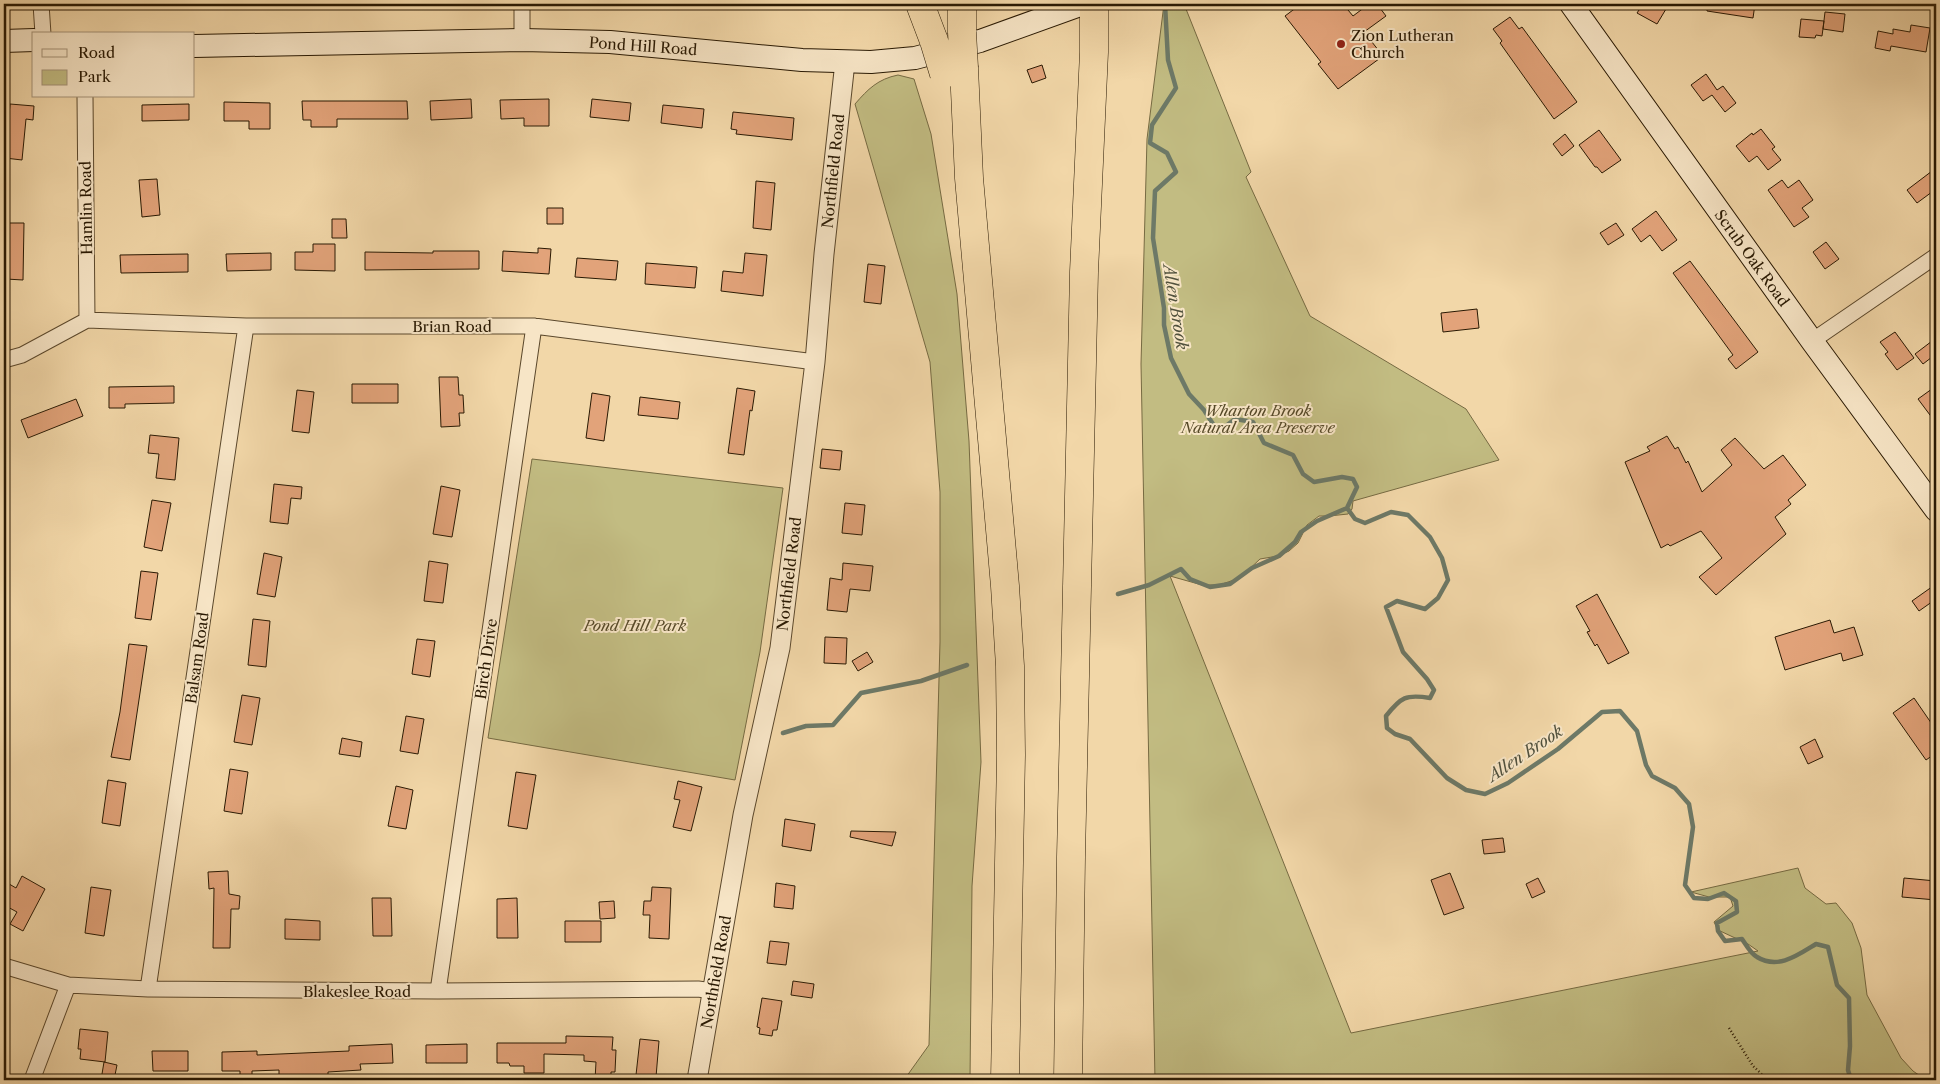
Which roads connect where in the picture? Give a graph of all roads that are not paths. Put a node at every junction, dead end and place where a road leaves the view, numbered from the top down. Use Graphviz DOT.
graph roads {
  1 [pos="41,4"];
  2 [pos="522,4"];
  3 [pos="920,4"];
  4 [pos="962,4"];
  5 [pos="1571,4"];
  6 [pos="1097,9"];
  7 [pos="43,32"];
  8 [pos="32,40"];
  9 [pos="522,40"];
  10 [pos="4,42"];
  11 [pos="195,46"];
  12 [pos="845,62"];
  13 [pos="954,71"];
  14 [pos="85,98"];
  15 [pos="1936,256"];
  16 [pos="87,320"];
  17 [pos="246,326"];
  18 [pos="534,326"];
  19 [pos="1812,341"];
  20 [pos="4,360"];
  21 [pos="815,362"];
  22 [pos="1936,510"];
  23 [pos="4,966"];
  24 [pos="68,985"];
  25 [pos="148,989"];
  26 [pos="438,991"];
  27 [pos="713,992"];
  28 [pos="32,1080"];
  29 [pos="697,1080"];
  30 [pos="1005,1080"];
  31 [pos="1068,1080"];
  1 -- 7 [label="street"];
  2 -- 9 [label="street"];
  3 -- 13 [label="highway, bridge"];
  4 -- 13 [label="highway, bridge"];
  5 -- 19 [label="main road, Scrub Oak Road"];
  6 -- 12 [label="main road, Pond Hill Road"];
  6 -- 31 [label="highway"];
  8 -- 10 [label="main road"];
  9 -- 11 [label="main road, Pond Hill Road"];
  9 -- 12 [label="main road, Pond Hill Road"];
  12 -- 21 [label="street, Northfield Road"];
  13 -- 30 [label="highway"];
  14 -- 16 [label="street, Hamlin Road"];
  15 -- 19 [label="street"];
  16 -- 17 [label="street, Brian Road"];
  16 -- 20 [label="street"];
  17 -- 18 [label="street, Brian Road"];
  17 -- 25 [label="street, Balsam Road"];
  18 -- 21 [label="street, Brian Road"];
  18 -- 26 [label="street, Birch Drive"];
  19 -- 22 [label="main road, Scrub Oak Road"];
  21 -- 27 [label="street, Northfield Road"];
  23 -- 24 [label="street, Blakeslee Road"];
  24 -- 25 [label="street, Blakeslee Road"];
  24 -- 28 [label="street"];
  25 -- 26 [label="street, Blakeslee Road"];
  26 -- 27 [label="street, Blakeslee Road"];
  27 -- 29 [label="street, Northfield Road"];
}
